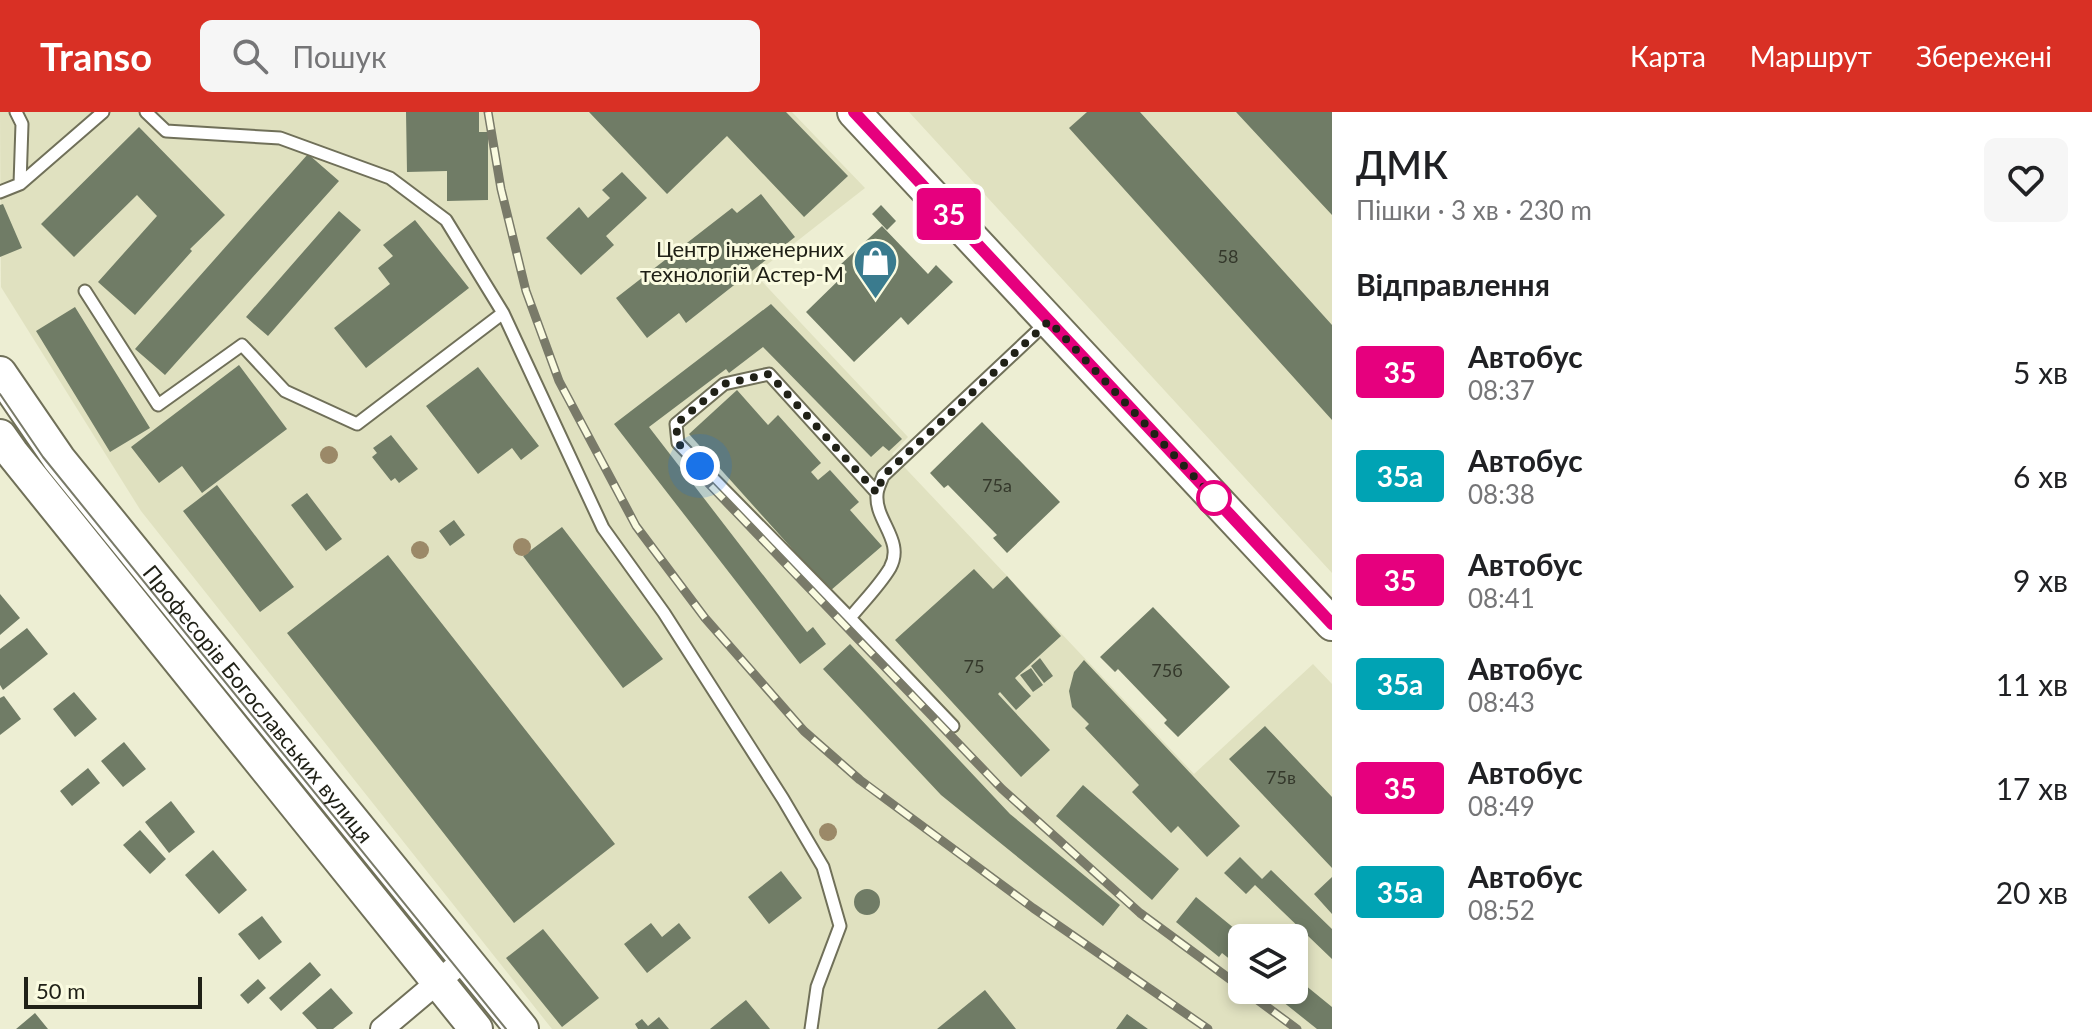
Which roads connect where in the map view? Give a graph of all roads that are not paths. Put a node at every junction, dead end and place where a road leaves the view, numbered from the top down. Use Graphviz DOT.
graph roads {
  1 [pos="16,112"];
  2 [pos="103,112"];
  3 [pos="146,112"];
  4 [pos="854,112"];
  5 [pos="20,184"];
  6 [pos="0,192"];
  7 [pos="85,291"];
  8 [pos="503,313"];
  9 [pos="1049,321"];
  10 [pos="0,373"];
  11 [pos="23,452"];
  12 [pos="877,493"];
  13 [pos="850,618"];
  14 [pos="1332,624"];
  15 [pos="953,726"];
  16 [pos="465,959"];
  17 [pos="438,982"];
  18 [pos="382,1029"];
  19 [pos="476,1029"];
  20 [pos="522,1029"];
  21 [pos="811,1029"];
  1 -- 5 [label="lane"];
  2 -- 5 [label="lane"];
  3 -- 8 [label="lane"];
  4 -- 9 [label="street"];
  5 -- 6 [label="lane"];
  7 -- 8 [label="lane"];
  8 -- 21 [label="lane"];
  9 -- 12 [label="lane"];
  9 -- 14 [label="street"];
  10 -- 11 [label="street, Професорів Богославських вулиця"];
  11 -- 16 [label="street, Професорів Богославських вулиця"];
  11 -- 17 [label="street, Професорів Богославських вулиця"];
  12 -- 13 [label="lane"];
  12 -- 13 [label="lane"];
  13 -- 15 [label="lane"];
  16 -- 17 [label="street"];
  16 -- 20 [label="street, Професорів Богославських вулиця"];
  17 -- 18 [label="street"];
  17 -- 19 [label="street, Професорів Богославських вулиця"];
}
